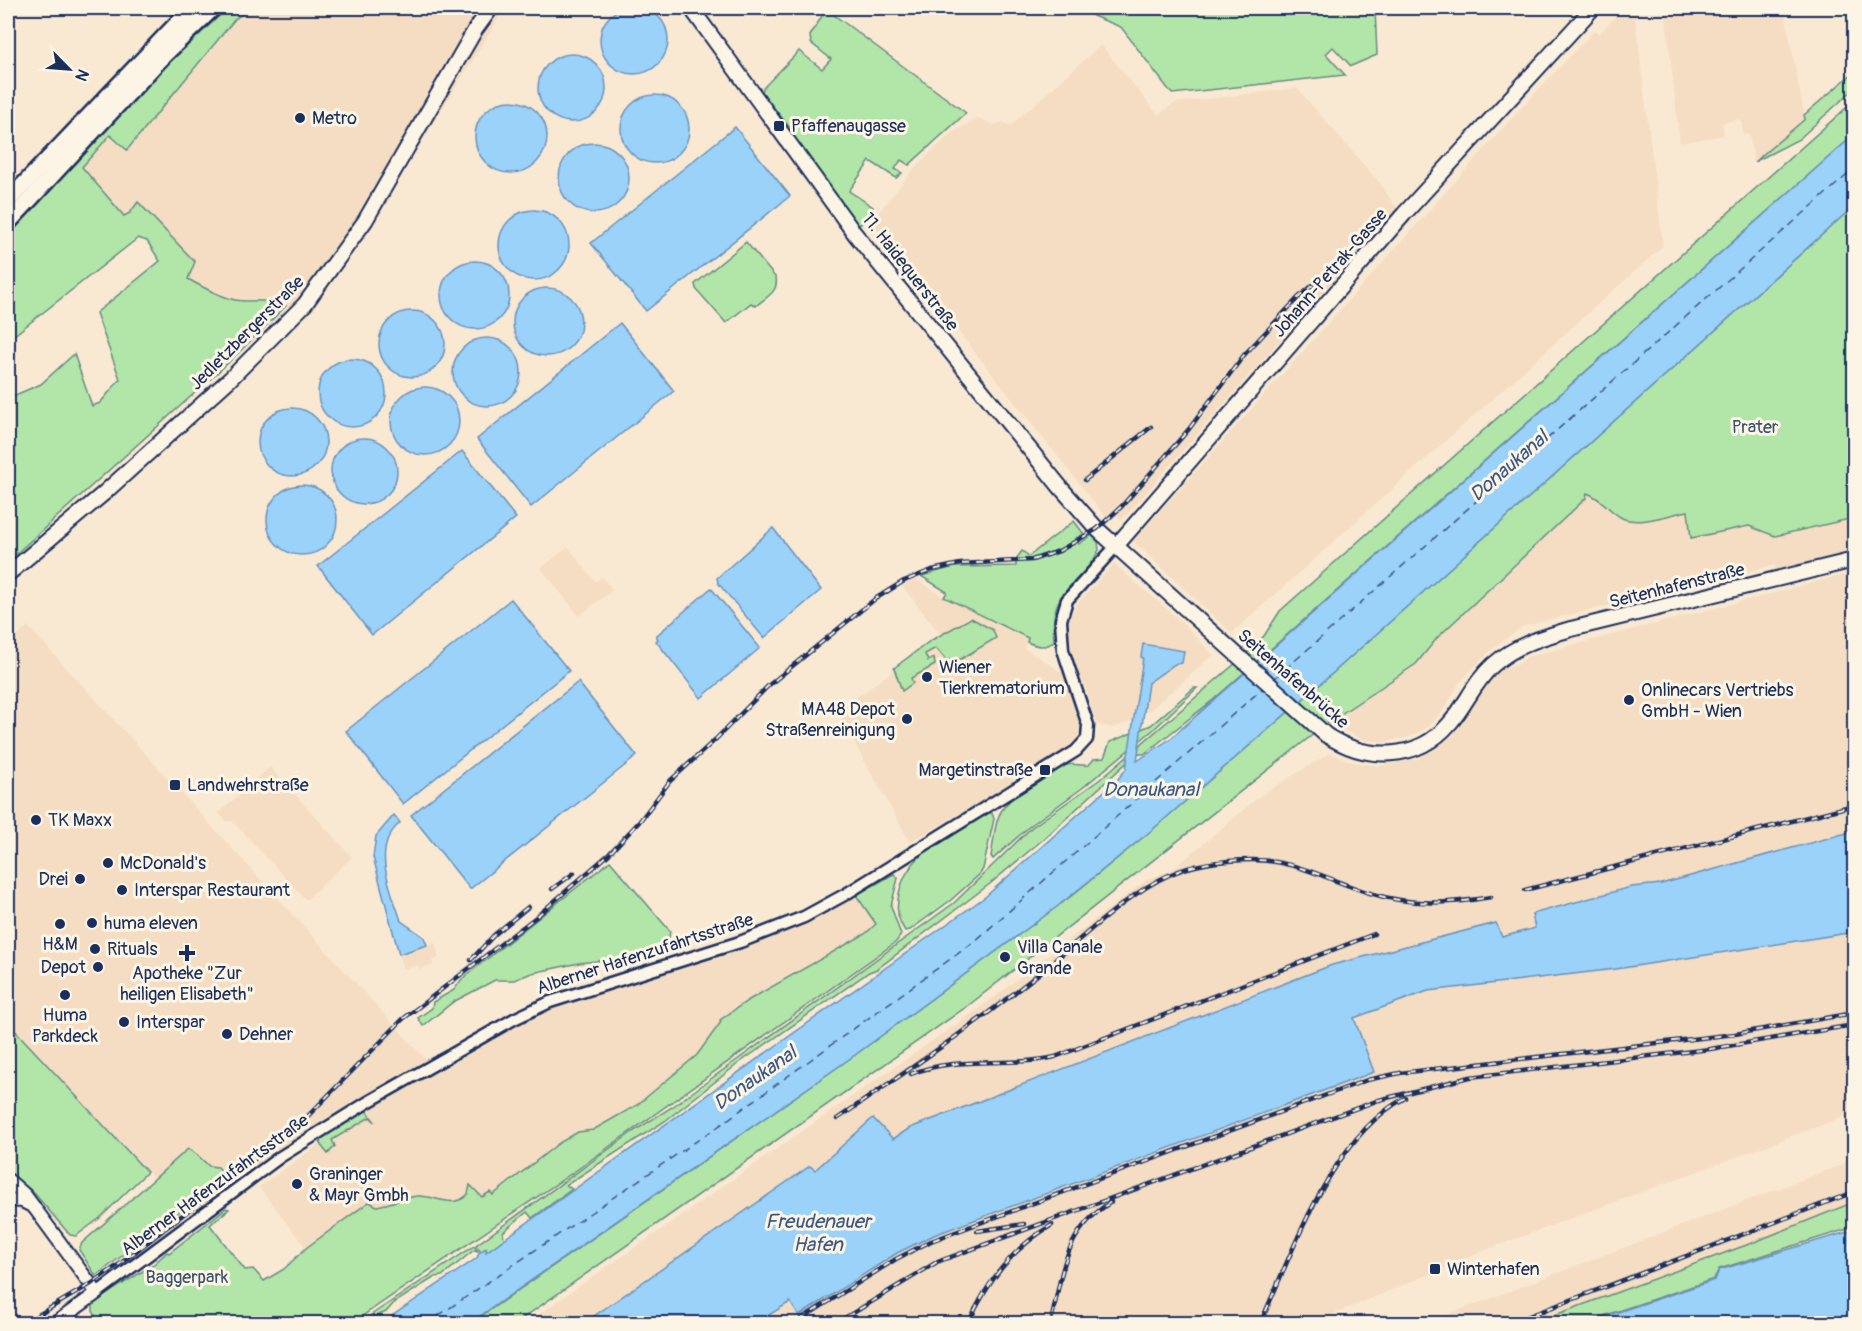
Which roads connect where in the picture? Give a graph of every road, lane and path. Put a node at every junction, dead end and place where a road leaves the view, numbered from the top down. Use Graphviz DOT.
graph roads {
  1 [pos="192,8"];
  2 [pos="213,8"];
  3 [pos="491,8"];
  4 [pos="691,8"];
  5 [pos="1593,8"];
  6 [pos="8,201"];
  7 [pos="8,223"];
  8 [pos="1116,546"];
  9 [pos="1854,560"];
  10 [pos="8,574"];
  11 [pos="1510,652"];
  12 [pos="8,1180"];
  13 [pos="8,1200"];
  14 [pos="34,1207"];
  15 [pos="97,1293"];
  16 [pos="54,1323"];
  1 -- 6 [label="highway"];
  2 -- 7 [label="highway"];
  3 -- 10 [label="main road, Jedletzbergerstraße"];
  4 -- 8 [label="main road, 11. Haidequerstraße"];
  5 -- 8 [label="main road, Johann-Petrak-Gasse"];
  8 -- 11 [label="main road, Seitenhafenbrücke"];
  8 -- 15 [label="street, Alberner Hafenzufahrtsstraße"];
  9 -- 11 [label="main road, Seitenhafenstraße"];
  12 -- 14 [label="main road"];
  13 -- 14 [label="main road"];
  14 -- 15 [label="main road"];
  15 -- 16 [label="main road, Alberner Hafenzufahrtsstraße"];
}
